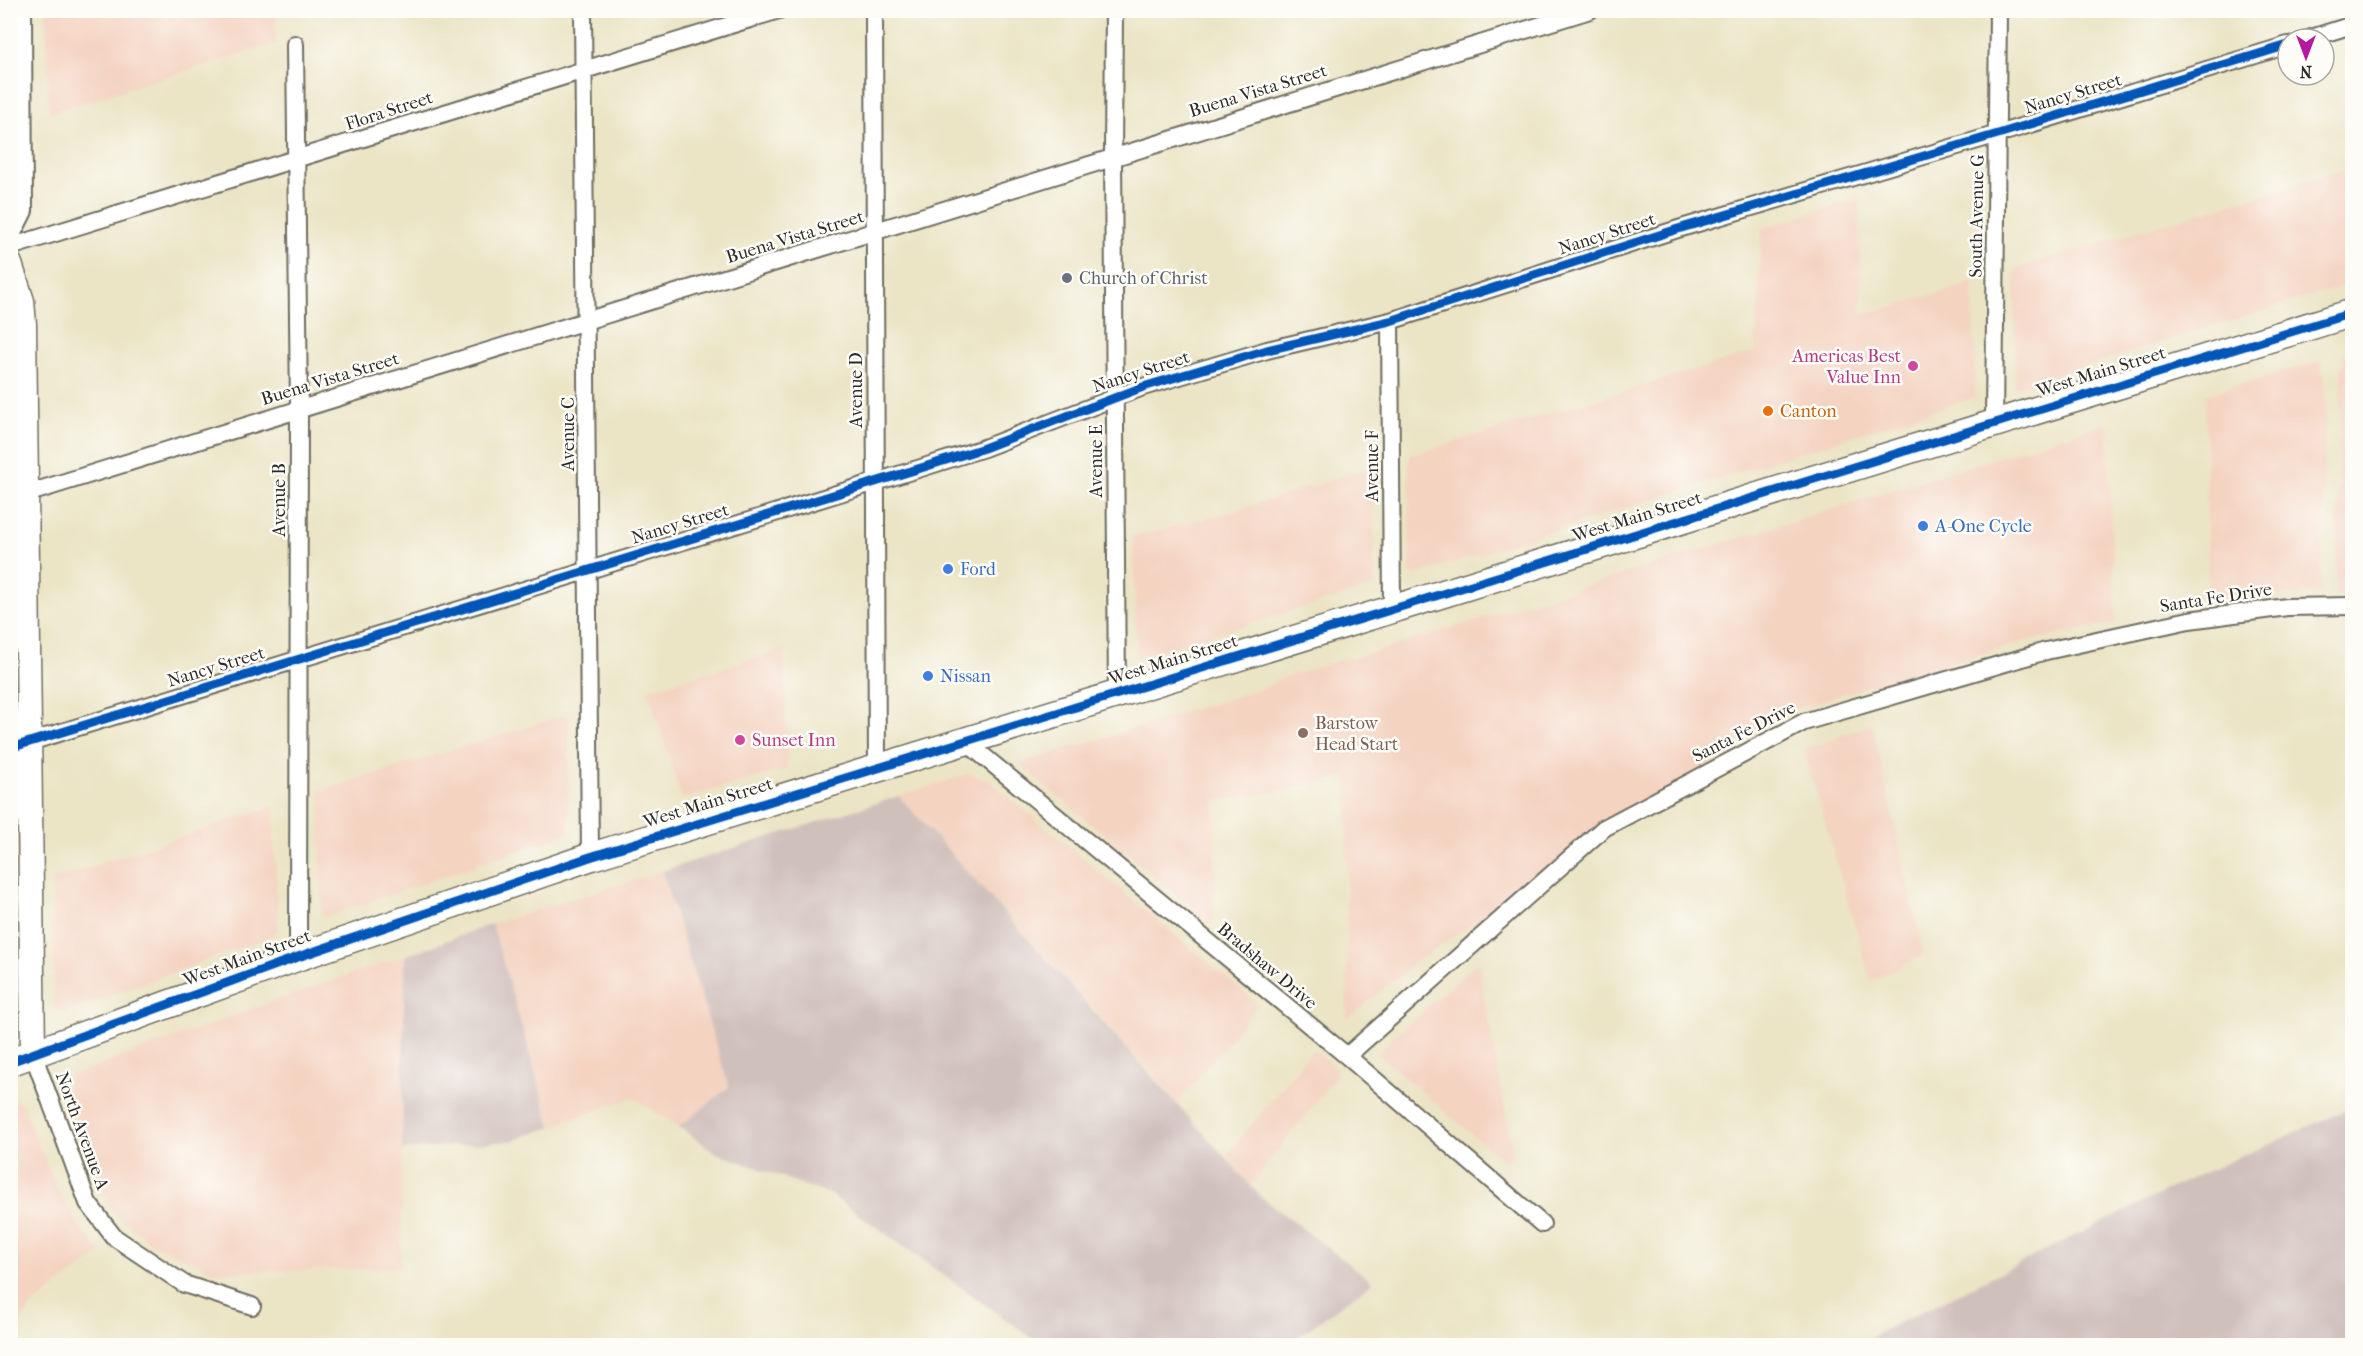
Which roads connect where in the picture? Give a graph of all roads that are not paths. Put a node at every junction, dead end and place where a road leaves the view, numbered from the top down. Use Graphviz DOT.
graph roads {
  1 [pos="23,10"];
  2 [pos="583,10"];
  3 [pos="779,10"];
  4 [pos="874,10"];
  5 [pos="1114,10"];
  6 [pos="1590,10"];
  7 [pos="1998,10"];
  8 [pos="2352,25"];
  9 [pos="2336,30"];
  10 [pos="295,44"];
  11 [pos="2276,49"];
  12 [pos="583,70"];
  13 [pos="1998,134"];
  14 [pos="1113,156"];
  15 [pos="297,160"];
  16 [pos="875,233"];
  17 [pos="10,239"];
  18 [pos="10,247"];
  19 [pos="10,264"];
  20 [pos="2352,313"];
  21 [pos="587,320"];
  22 [pos="1390,321"];
  23 [pos="1115,397"];
  24 [pos="299,409"];
  25 [pos="1994,422"];
  26 [pos="876,480"];
  27 [pos="18,496"];
  28 [pos="588,570"];
  29 [pos="2352,606"];
  30 [pos="1392,610"];
  31 [pos="297,659"];
  32 [pos="1117,695"];
  33 [pos="965,741"];
  34 [pos="20,745"];
  35 [pos="877,769"];
  36 [pos="590,857"];
  37 [pos="298,957"];
  38 [pos="1347,1056"];
  39 [pos="22,1058"];
  40 [pos="1542,1224"];
  41 [pos="252,1306"];
  1 -- 17 [label="street"];
  2 -- 12 [label="street, Avenue C"];
  3 -- 12 [label="street, Flora Street"];
  4 -- 16 [label="street, Avenue D"];
  5 -- 14 [label="street, Avenue E"];
  6 -- 14 [label="street, Buena Vista Street"];
  7 -- 13 [label="street, South Avenue G"];
  8 -- 9 [label="street"];
  10 -- 15 [label="street, Avenue B"];
  11 -- 13 [label="street, Nancy Street"];
  12 -- 15 [label="street, Flora Street"];
  12 -- 21 [label="street, Avenue C"];
  13 -- 22 [label="street, Nancy Street"];
  13 -- 25 [label="street, South Avenue G"];
  14 -- 16 [label="street, Buena Vista Street"];
  14 -- 23 [label="street, Avenue E"];
  15 -- 18 [label="street, Flora Street"];
  15 -- 24 [label="street, Avenue B"];
  16 -- 21 [label="street, Buena Vista Street"];
  16 -- 26 [label="street, Avenue D"];
  19 -- 27 [label="street"];
  20 -- 25 [label="main road, West Main Street"];
  21 -- 24 [label="street, Buena Vista Street"];
  21 -- 28 [label="street, Avenue C"];
  22 -- 23 [label="street, Nancy Street"];
  22 -- 30 [label="street, Avenue F"];
  23 -- 26 [label="street, Nancy Street"];
  23 -- 32 [label="street, Avenue E"];
  24 -- 27 [label="street, Buena Vista Street"];
  24 -- 31 [label="street, Avenue B"];
  25 -- 30 [label="main road, West Main Street"];
  26 -- 28 [label="street, Nancy Street"];
  26 -- 35 [label="street, Avenue D"];
  27 -- 34 [label="street"];
  28 -- 31 [label="street, Nancy Street"];
  28 -- 36 [label="street, Avenue C"];
  29 -- 38 [label="street, Santa Fe Drive"];
  30 -- 32 [label="main road, West Main Street"];
  31 -- 34 [label="street, Nancy Street"];
  31 -- 37 [label="street, Avenue B"];
  32 -- 33 [label="main road, West Main Street"];
  33 -- 35 [label="main road, West Main Street"];
  33 -- 38 [label="street, Bradshaw Drive"];
  34 -- 39 [label="street"];
  35 -- 36 [label="main road, West Main Street"];
  36 -- 37 [label="main road, West Main Street"];
  37 -- 39 [label="main road, West Main Street"];
  38 -- 40 [label="street, Bradshaw Drive"];
  39 -- 41 [label="street, North Avenue A"];
}
